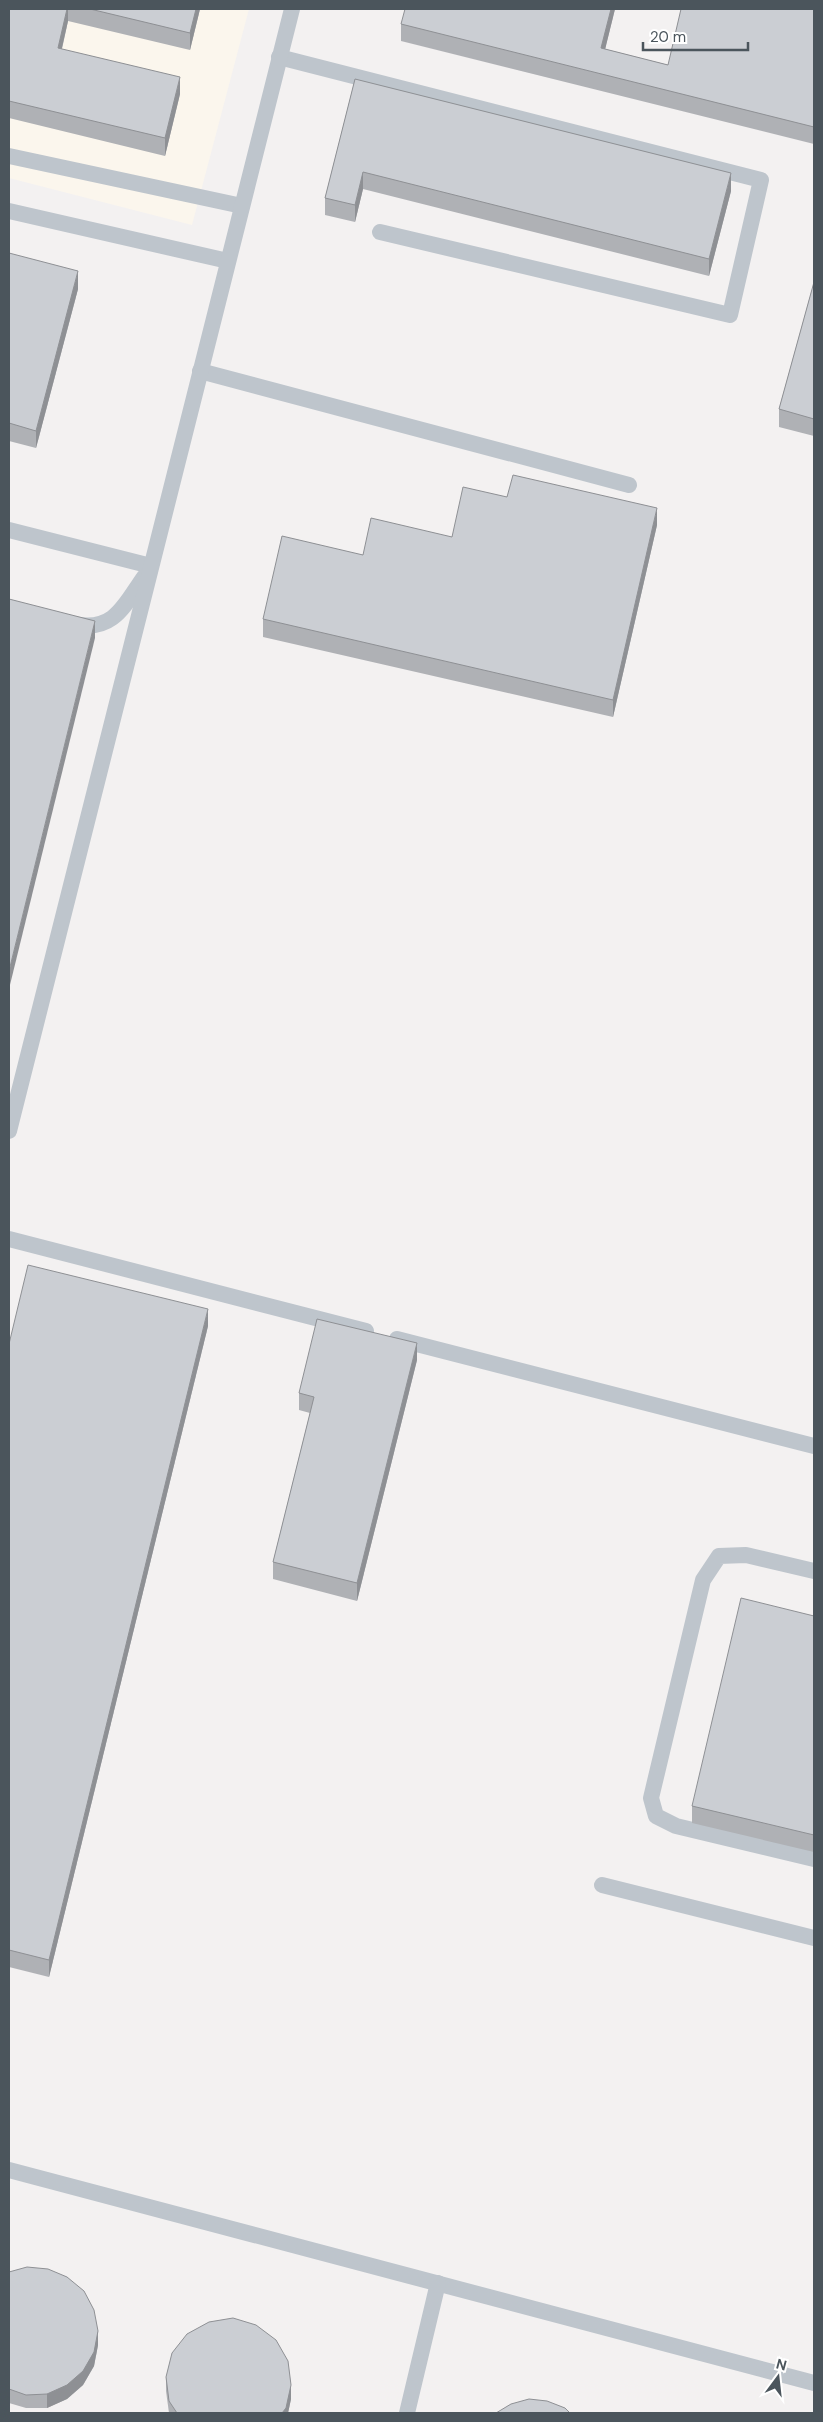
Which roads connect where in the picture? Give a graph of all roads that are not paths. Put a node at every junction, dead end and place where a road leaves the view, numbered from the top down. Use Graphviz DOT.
graph roads {
  1 [pos="292,9"];
  2 [pos="279,57"];
  3 [pos="9,156"];
  4 [pos="242,206"];
  5 [pos="9,211"];
  6 [pos="380,232"];
  7 [pos="228,261"];
  8 [pos="200,371"];
  9 [pos="629,485"];
  10 [pos="9,530"];
  11 [pos="151,566"];
  12 [pos="57,620"];
  13 [pos="9,1131"];
  14 [pos="9,1239"];
  15 [pos="814,1446"];
  16 [pos="814,1571"];
  17 [pos="814,1860"];
  18 [pos="602,1885"];
  19 [pos="814,1938"];
  20 [pos="9,2170"];
  21 [pos="438,2283"];
  22 [pos="814,2383"];
  23 [pos="407,2413"];
  1 -- 2 [label="lane"];
  2 -- 4 [label="lane"];
  2 -- 6 [label="lane"];
  3 -- 4 [label="lane"];
  4 -- 7 [label="lane"];
  5 -- 7 [label="lane"];
  7 -- 8 [label="lane"];
  8 -- 9 [label="lane"];
  8 -- 11 [label="lane"];
  10 -- 11 [label="lane"];
  11 -- 12 [label="lane"];
  11 -- 13 [label="lane"];
  14 -- 15 [label="lane"];
  16 -- 17 [label="lane"];
  18 -- 19 [label="lane"];
  20 -- 21 [label="lane"];
  21 -- 22 [label="lane"];
  21 -- 23 [label="lane"];
}
